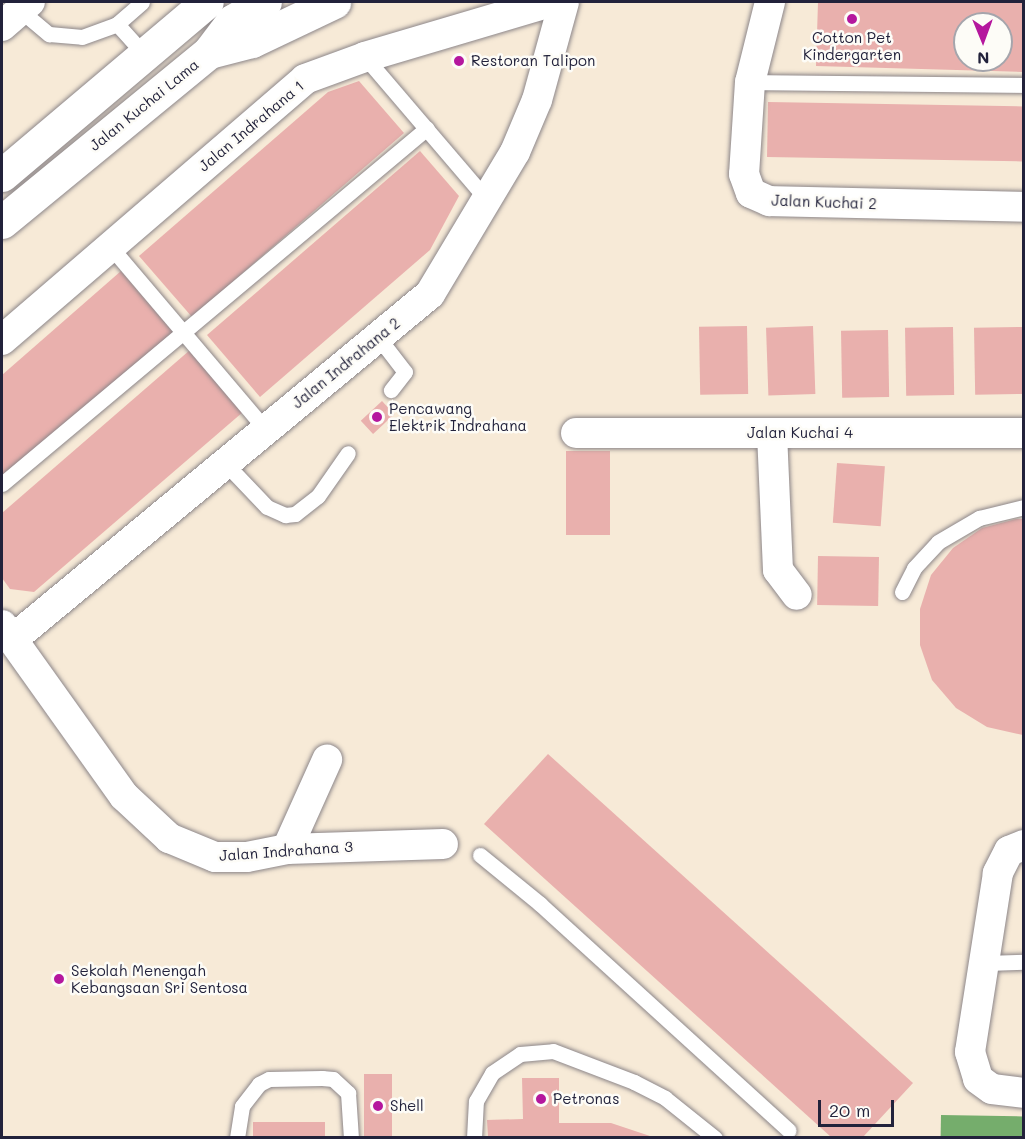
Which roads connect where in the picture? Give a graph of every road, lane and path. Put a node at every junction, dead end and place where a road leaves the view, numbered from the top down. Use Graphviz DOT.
graph roads {
  1 [pos="142,2"];
  2 [pos="207,2"];
  3 [pos="265,2"];
  4 [pos="334,2"];
  5 [pos="551,2"];
  6 [pos="564,2"];
  7 [pos="770,2"];
  8 [pos="17,12"];
  9 [pos="117,24"];
  10 [pos="209,52"];
  11 [pos="144,54"];
  12 [pos="365,57"];
  13 [pos="750,82"];
  14 [pos="1023,85"];
  15 [pos="427,128"];
  16 [pos="2,175"];
  17 [pos="488,200"];
  18 [pos="1023,207"];
  19 [pos="2,222"];
  20 [pos="110,246"];
  21 [pos="183,332"];
  22 [pos="378,336"];
  23 [pos="2,340"];
  24 [pos="391,390"];
  25 [pos="265,429"];
  26 [pos="576,433"];
  27 [pos="772,433"];
  28 [pos="1023,434"];
  29 [pos="348,453"];
  30 [pos="226,464"];
  31 [pos="2,484"];
  32 [pos="1023,507"];
  33 [pos="902,592"];
  34 [pos="797,595"];
  35 [pos="7,632"];
  36 [pos="327,759"];
  37 [pos="443,844"];
  38 [pos="1023,845"];
  39 [pos="287,849"];
  40 [pos="480,855"];
  41 [pos="1023,962"];
  42 [pos="986,963"];
  43 [pos="1023,1093"];
  44 [pos="788,1130"];
  45 [pos="237,1137"];
  46 [pos="351,1137"];
  47 [pos="474,1137"];
  48 [pos="715,1137"];
  1 -- 9 [label="lane"];
  2 -- 11 [label="main road"];
  3 -- 10 [label="main road"];
  4 -- 10 [label="main road, Jalan Kuchai Lama"];
  5 -- 12 [label="street, Jalan Indrahana 1"];
  6 -- 17 [label="street, Jalan Indrahana 2"];
  7 -- 13 [label="street, Jalan Kuchai 2"];
  8 -- 9 [label="lane"];
  9 -- 11 [label="lane"];
  10 -- 19 [label="main road, Jalan Kuchai Lama"];
  11 -- 16 [label="main road"];
  12 -- 15 [label="lane"];
  12 -- 20 [label="street, Jalan Indrahana 1"];
  13 -- 14 [label="lane"];
  13 -- 18 [label="street, Jalan Kuchai 2"];
  15 -- 17 [label="lane"];
  15 -- 21 [label="lane"];
  17 -- 22 [label="street, Jalan Indrahana 2"];
  20 -- 21 [label="lane"];
  20 -- 23 [label="street, Jalan Indrahana 1"];
  21 -- 25 [label="lane"];
  21 -- 31 [label="lane"];
  22 -- 24 [label="lane"];
  22 -- 25 [label="street, Jalan Indrahana 2"];
  25 -- 30 [label="street, Jalan Indrahana 2"];
  26 -- 27 [label="street, Jalan Kuchai 4"];
  27 -- 28 [label="street, Jalan Kuchai 4"];
  27 -- 34 [label="street"];
  29 -- 30 [label="lane"];
  30 -- 35 [label="street, Jalan Indrahana 2"];
  32 -- 33 [label="lane"];
  35 -- 39 [label="street, Jalan Indrahana 3"];
  36 -- 39 [label="street"];
  37 -- 39 [label="street, Jalan Indrahana 3"];
  38 -- 42 [label="street"];
  40 -- 44 [label="lane"];
  41 -- 42 [label="lane"];
  42 -- 43 [label="street"];
  45 -- 46 [label="lane"];
  47 -- 48 [label="lane"];
}
